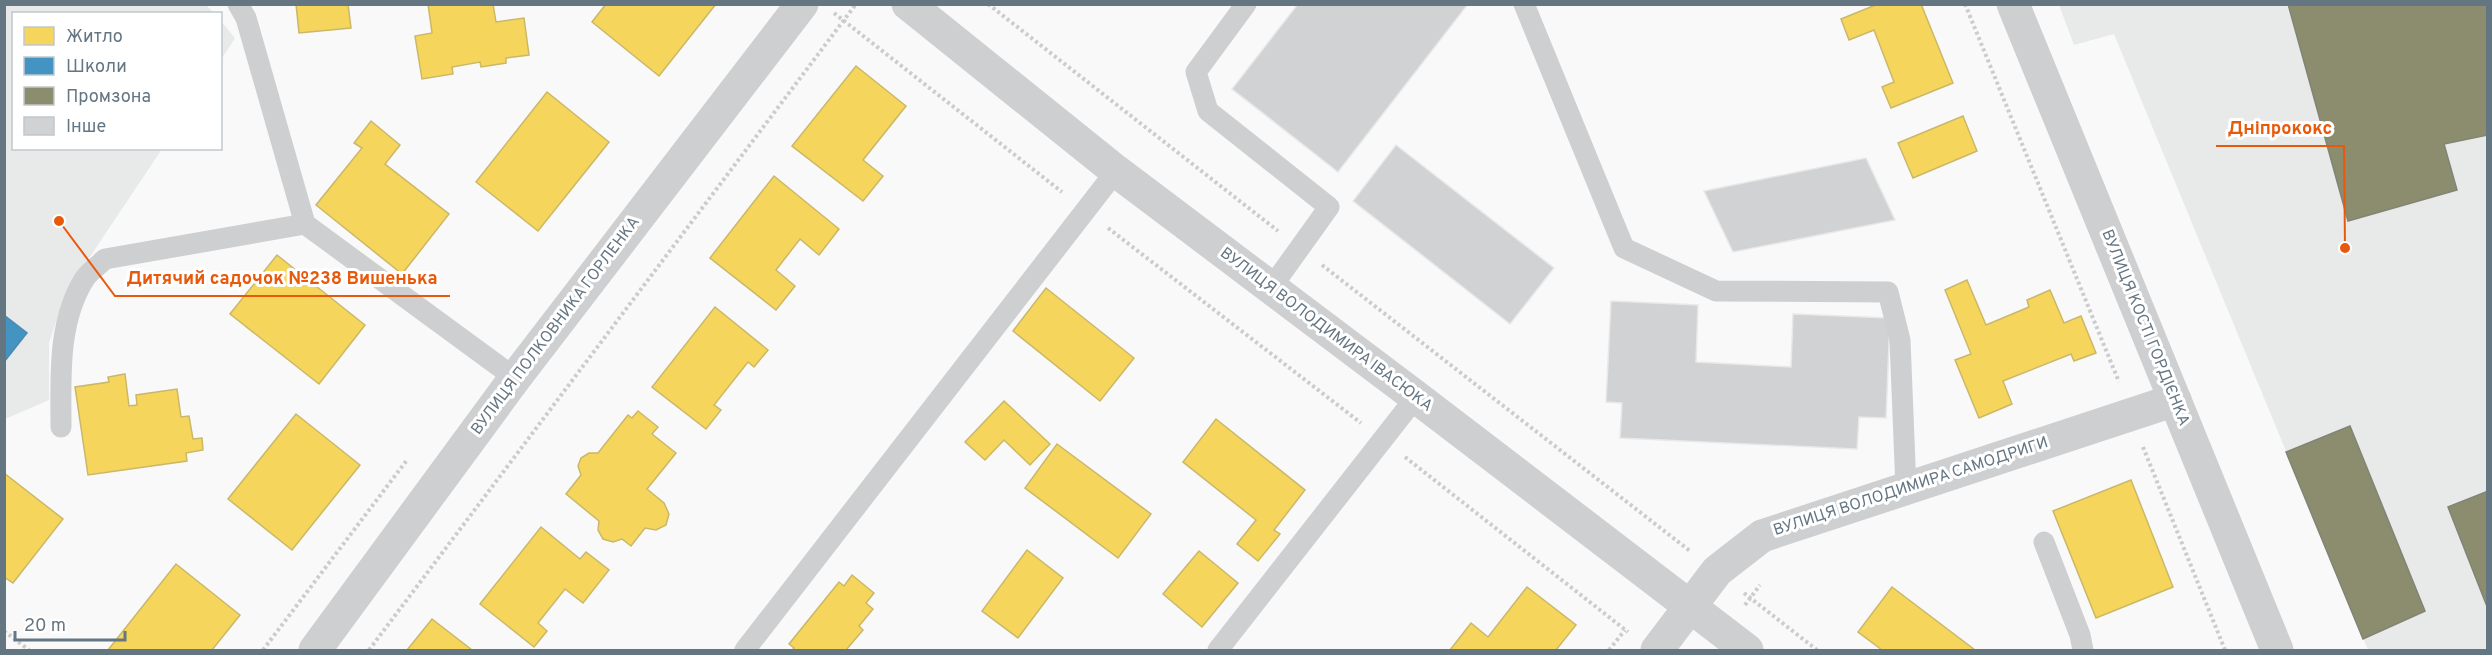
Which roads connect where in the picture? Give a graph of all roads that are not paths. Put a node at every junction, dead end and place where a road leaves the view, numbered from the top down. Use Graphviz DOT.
graph roads {
  1 [pos="238,4"];
  2 [pos="908,4"];
  3 [pos="1246,4"];
  4 [pos="1524,4"];
  5 [pos="2013,4"];
  6 [pos="816,7"];
  7 [pos="1116,171"];
  8 [pos="305,224"];
  9 [pos="1271,288"];
  10 [pos="514,378"];
  11 [pos="1416,397"];
  12 [pos="2175,400"];
  13 [pos="61,427"];
  14 [pos="1906,489"];
  15 [pos="2044,542"];
  16 [pos="1691,607"];
  17 [pos="1646,644"];
  18 [pos="315,651"];
  19 [pos="745,651"];
  20 [pos="1218,651"];
  21 [pos="1747,651"];
  22 [pos="2083,651"];
  23 [pos="2277,651"];
  1 -- 8 [label="lane"];
  2 -- 7 [label="street, ВУЛИЦЯ ВОЛОДИМИРА ІВАСЮКА"];
  3 -- 9 [label="lane"];
  4 -- 14 [label="lane"];
  5 -- 12 [label="street, ВУЛИЦЯ КОСТІ ГОРДІЄНКА"];
  6 -- 10 [label="street, ВУЛИЦЯ ПОЛКОВНИКА ГОРЛЕНКА"];
  7 -- 9 [label="street, ВУЛИЦЯ ВОЛОДИМИРА ІВАСЮКА"];
  7 -- 19 [label="lane"];
  8 -- 10 [label="lane"];
  8 -- 13 [label="lane"];
  9 -- 11 [label="street, ВУЛИЦЯ ВОЛОДИМИРА ІВАСЮКА"];
  10 -- 18 [label="street, ВУЛИЦЯ ПОЛКОВНИКА ГОРЛЕНКА"];
  11 -- 16 [label="street, ВУЛИЦЯ ВОЛОДИМИРА ІВАСЮКА"];
  11 -- 20 [label="lane"];
  12 -- 14 [label="street, ВУЛИЦЯ ВОЛОДИМИРА САМОДРИГИ"];
  12 -- 23 [label="street, ВУЛИЦЯ КОСТІ ГОРДІЄНКА"];
  14 -- 16 [label="street, ВУЛИЦЯ ВОЛОДИМИРА САМОДРИГИ"];
  15 -- 22 [label="lane"];
  16 -- 17 [label="street, ВУЛИЦЯ ВОЛОДИМИРА САМОДРИГИ"];
  16 -- 21 [label="street, ВУЛИЦЯ ВОЛОДИМИРА ІВАСЮКА"];
}
